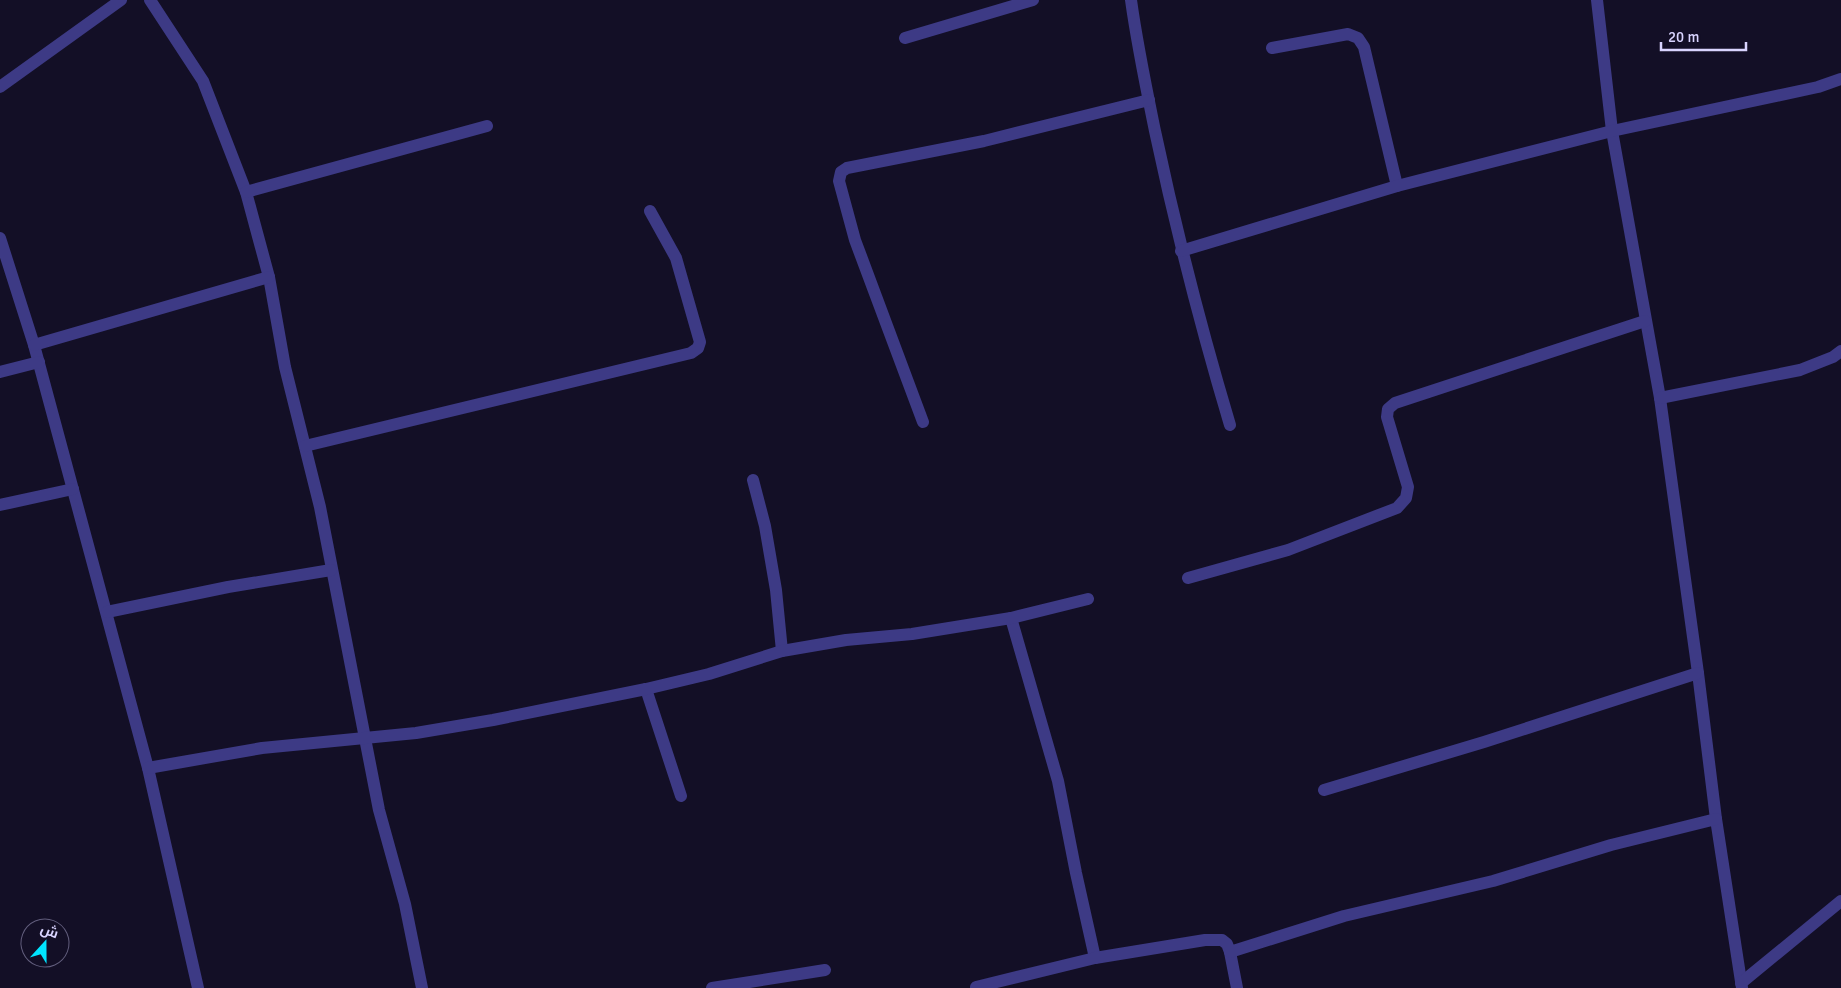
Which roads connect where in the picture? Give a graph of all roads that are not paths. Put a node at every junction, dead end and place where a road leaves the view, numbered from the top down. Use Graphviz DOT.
graph roads {
  1 [pos="121,0"];
  2 [pos="150,0"];
  3 [pos="1033,0"];
  4 [pos="1131,0"];
  5 [pos="1597,0"];
  6 [pos="905,38"];
  7 [pos="1272,48"];
  8 [pos="1841,79"];
  9 [pos="0,87"];
  10 [pos="1149,100"];
  11 [pos="487,126"];
  12 [pos="1612,131"];
  13 [pos="1397,186"];
  14 [pos="246,192"];
  15 [pos="650,210"];
  16 [pos="0,238"];
  17 [pos="1181,251"];
  18 [pos="269,278"];
  19 [pos="1645,321"];
  20 [pos="34,344"];
  21 [pos="1841,352"];
  22 [pos="39,362"];
  23 [pos="0,372"];
  24 [pos="1660,398"];
  25 [pos="923,422"];
  26 [pos="1230,425"];
  27 [pos="305,446"];
  28 [pos="754,480"];
  29 [pos="73,489"];
  30 [pos="0,505"];
  31 [pos="331,570"];
  32 [pos="1188,578"];
  33 [pos="1088,599"];
  34 [pos="107,612"];
  35 [pos="1011,618"];
  36 [pos="782,651"];
  37 [pos="1698,674"];
  38 [pos="646,688"];
  39 [pos="364,738"];
  40 [pos="148,768"];
  41 [pos="1324,790"];
  42 [pos="681,796"];
  43 [pos="1716,819"];
  44 [pos="1841,901"];
  45 [pos="1230,952"];
  46 [pos="1096,958"];
  47 [pos="825,970"];
  48 [pos="1741,986"];
  49 [pos="976,987"];
  50 [pos="198,988"];
  51 [pos="422,988"];
  52 [pos="712,988"];
  53 [pos="1237,988"];
  1 -- 9 [label="street"];
  2 -- 14 [label="street"];
  3 -- 6 [label="street"];
  4 -- 10 [label="street"];
  5 -- 12 [label="street"];
  7 -- 13 [label="street"];
  8 -- 12 [label="street"];
  10 -- 17 [label="street"];
  10 -- 25 [label="street"];
  11 -- 14 [label="street"];
  12 -- 13 [label="street"];
  12 -- 19 [label="street"];
  13 -- 17 [label="street"];
  14 -- 18 [label="street"];
  15 -- 27 [label="street"];
  16 -- 20 [label="street"];
  17 -- 26 [label="street"];
  18 -- 20 [label="street"];
  18 -- 27 [label="street"];
  19 -- 24 [label="street"];
  19 -- 32 [label="street"];
  20 -- 22 [label="street"];
  21 -- 24 [label="street"];
  22 -- 23 [label="street"];
  22 -- 29 [label="street"];
  24 -- 37 [label="street"];
  27 -- 31 [label="street"];
  28 -- 36 [label="street"];
  29 -- 30 [label="street"];
  29 -- 34 [label="street"];
  31 -- 34 [label="street"];
  31 -- 39 [label="street"];
  33 -- 35 [label="street"];
  34 -- 40 [label="street"];
  35 -- 36 [label="street"];
  35 -- 46 [label="street"];
  36 -- 38 [label="street"];
  37 -- 41 [label="street"];
  37 -- 43 [label="street"];
  38 -- 39 [label="street"];
  38 -- 42 [label="street"];
  39 -- 40 [label="street"];
  39 -- 51 [label="street"];
  40 -- 50 [label="street"];
  43 -- 45 [label="street"];
  43 -- 48 [label="street"];
  44 -- 48 [label="street"];
  45 -- 46 [label="street"];
  45 -- 53 [label="street"];
  46 -- 49 [label="street"];
  47 -- 52 [label="street"];
}
